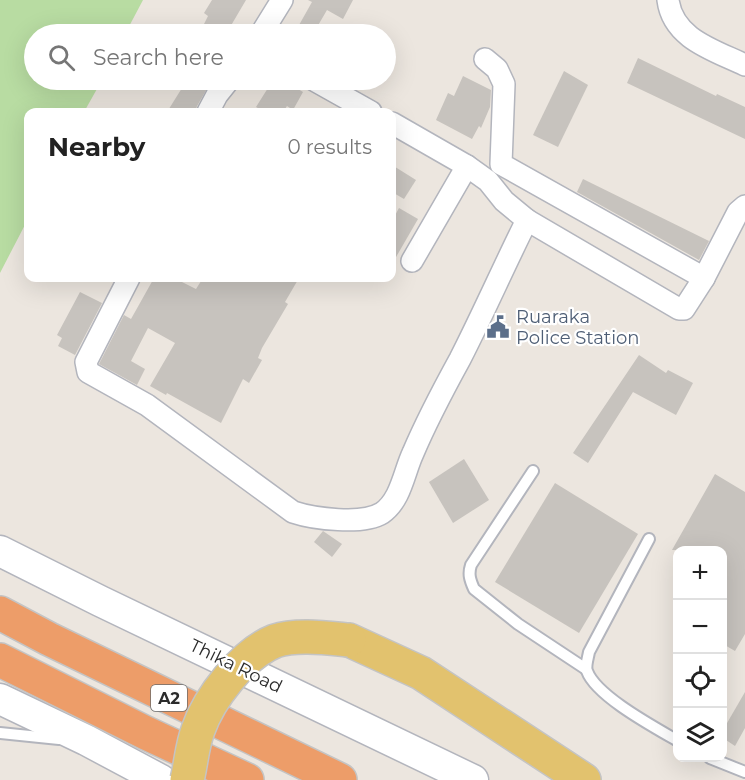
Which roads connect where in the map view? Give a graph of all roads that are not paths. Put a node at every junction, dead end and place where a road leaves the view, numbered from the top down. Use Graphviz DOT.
graph roads {
  1 [pos="270,0"];
  2 [pos="282,0"];
  3 [pos="669,0"];
  4 [pos="264,24"];
  5 [pos="266,24"];
  6 [pos="485,60"];
  7 [pos="745,65"];
  8 [pos="221,90"];
  9 [pos="332,90"];
  10 [pos="210,108"];
  11 [pos="364,108"];
  12 [pos="396,125"];
  13 [pos="501,164"];
  14 [pos="467,166"];
  15 [pos="488,182"];
  16 [pos="745,206"];
  17 [pos="527,220"];
  18 [pos="412,261"];
  19 [pos="704,278"];
  20 [pos="127,282"];
  21 [pos="533,471"];
  22 [pos="649,539"];
  23 [pos="0,551"];
  24 [pos="0,613"];
  25 [pos="0,660"];
  26 [pos="586,669"];
  27 [pos="0,699"];
  28 [pos="0,733"];
  29 [pos="673,738"];
  30 [pos="87,740"];
  31 [pos="720,762"];
  32 [pos="745,772"];
  33 [pos="161,780"];
  34 [pos="187,780"];
  35 [pos="247,780"];
  36 [pos="340,780"];
  37 [pos="473,780"];
  38 [pos="584,780"];
  1 -- 4 [label="street"];
  2 -- 5 [label="street"];
  3 -- 7 [label="street"];
  6 -- 13 [label="street"];
  8 -- 10 [label="street"];
  9 -- 11 [label="street"];
  12 -- 14 [label="street"];
  13 -- 15 [label="street"];
  13 -- 19 [label="street"];
  14 -- 15 [label="street"];
  14 -- 18 [label="street"];
  15 -- 17 [label="street"];
  16 -- 19 [label="street"];
  17 -- 19 [label="street"];
  17 -- 20 [label="street"];
  21 -- 26 [label="lane"];
  22 -- 26 [label="lane"];
  23 -- 37 [label="main road, Thika Road"];
  24 -- 36 [label="highway, A2"];
  25 -- 35 [label="highway, A2"];
  26 -- 29 [label="lane"];
  27 -- 30 [label="main road"];
  28 -- 30 [label="lane"];
  30 -- 33 [label="main road"];
  31 -- 32 [label="lane"];
  34 -- 38 [label="main road, bridge"];
}
